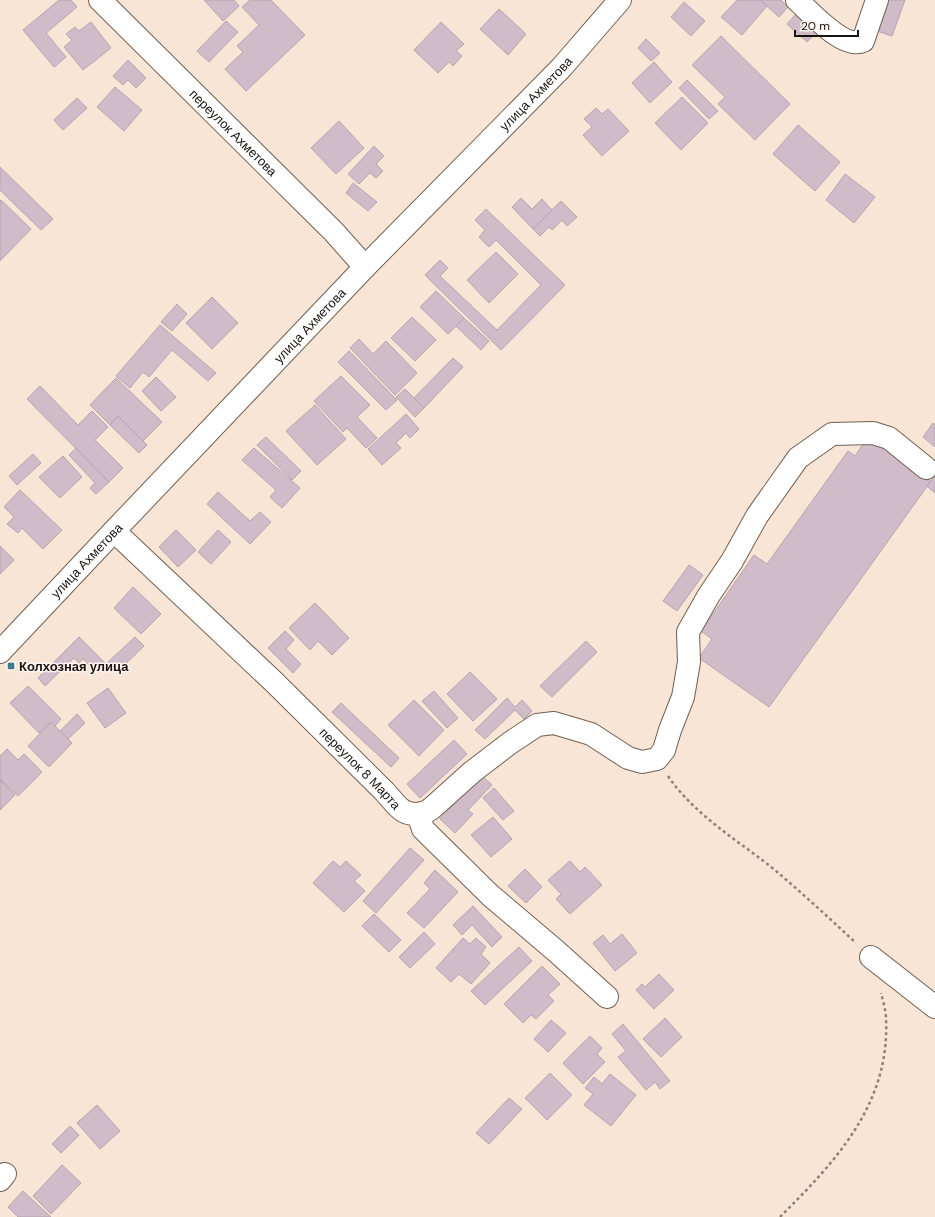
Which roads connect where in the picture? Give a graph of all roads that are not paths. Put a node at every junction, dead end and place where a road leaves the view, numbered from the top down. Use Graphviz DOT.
graph roads {
  1 [pos="100,0"];
  2 [pos="620,0"];
  3 [pos="797,0"];
  4 [pos="877,0"];
  5 [pos="365,268"];
  6 [pos="926,468"];
  7 [pos="114,531"];
  8 [pos="0,652"];
  9 [pos="418,814"];
  10 [pos="871,957"];
  11 [pos="607,997"];
  12 [pos="935,1007"];
  1 -- 5 [label="street, переулок Ахметова"];
  2 -- 5 [label="street, улица Ахметова"];
  3 -- 4 [label="street"];
  5 -- 7 [label="street, улица Ахметова"];
  6 -- 9 [label="street"];
  7 -- 8 [label="street, улица Ахметова"];
  7 -- 9 [label="street, переулок 8 Марта"];
  9 -- 11 [label="street, переулок 8 Марта"];
  10 -- 12 [label="street"];
}
